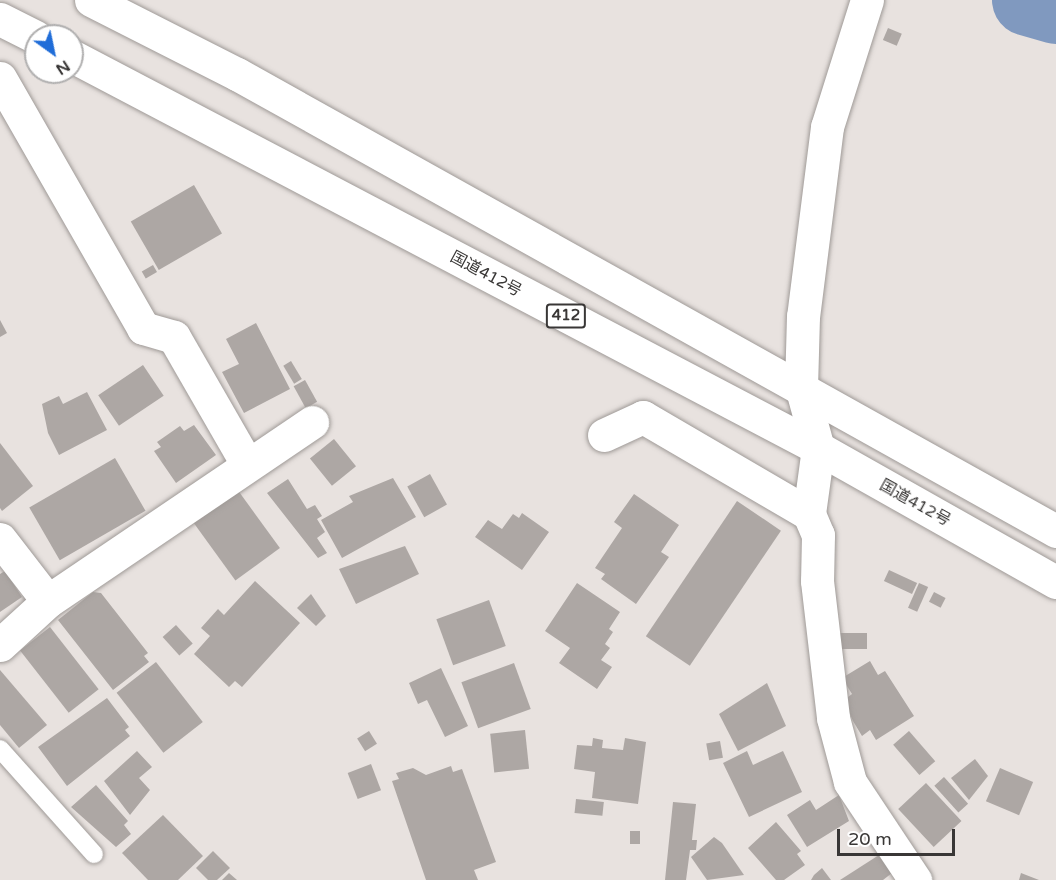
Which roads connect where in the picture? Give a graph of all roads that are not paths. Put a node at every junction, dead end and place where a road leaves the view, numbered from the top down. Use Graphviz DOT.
graph roads {
  1 [pos="91,0"];
  2 [pos="865,4"];
  3 [pos="0,19"];
  4 [pos="24,32"];
  5 [pos="84,62"];
  6 [pos="0,78"];
  7 [pos="801,386"];
  8 [pos="312,422"];
  9 [pos="604,435"];
  10 [pos="818,448"];
  11 [pos="247,464"];
  12 [pos="809,514"];
  13 [pos="1056,531"];
  14 [pos="0,540"];
  15 [pos="1056,582"];
  16 [pos="48,601"];
  17 [pos="0,645"];
  18 [pos="0,749"];
  19 [pos="94,854"];
  20 [pos="915,880"];
  1 -- 7 [label="main road"];
  2 -- 7 [label="main road"];
  3 -- 4 [label="main road"];
  5 -- 10 [label="main road, 国道412号 / 412"];
  6 -- 11 [label="main road"];
  7 -- 10 [label="main road"];
  7 -- 13 [label="main road"];
  8 -- 11 [label="main road"];
  9 -- 12 [label="main road"];
  10 -- 12 [label="main road"];
  10 -- 15 [label="main road, 国道412号 / 412"];
  11 -- 16 [label="main road"];
  12 -- 20 [label="main road"];
  14 -- 16 [label="main road"];
  16 -- 17 [label="main road"];
  18 -- 19 [label="lane"];
}
